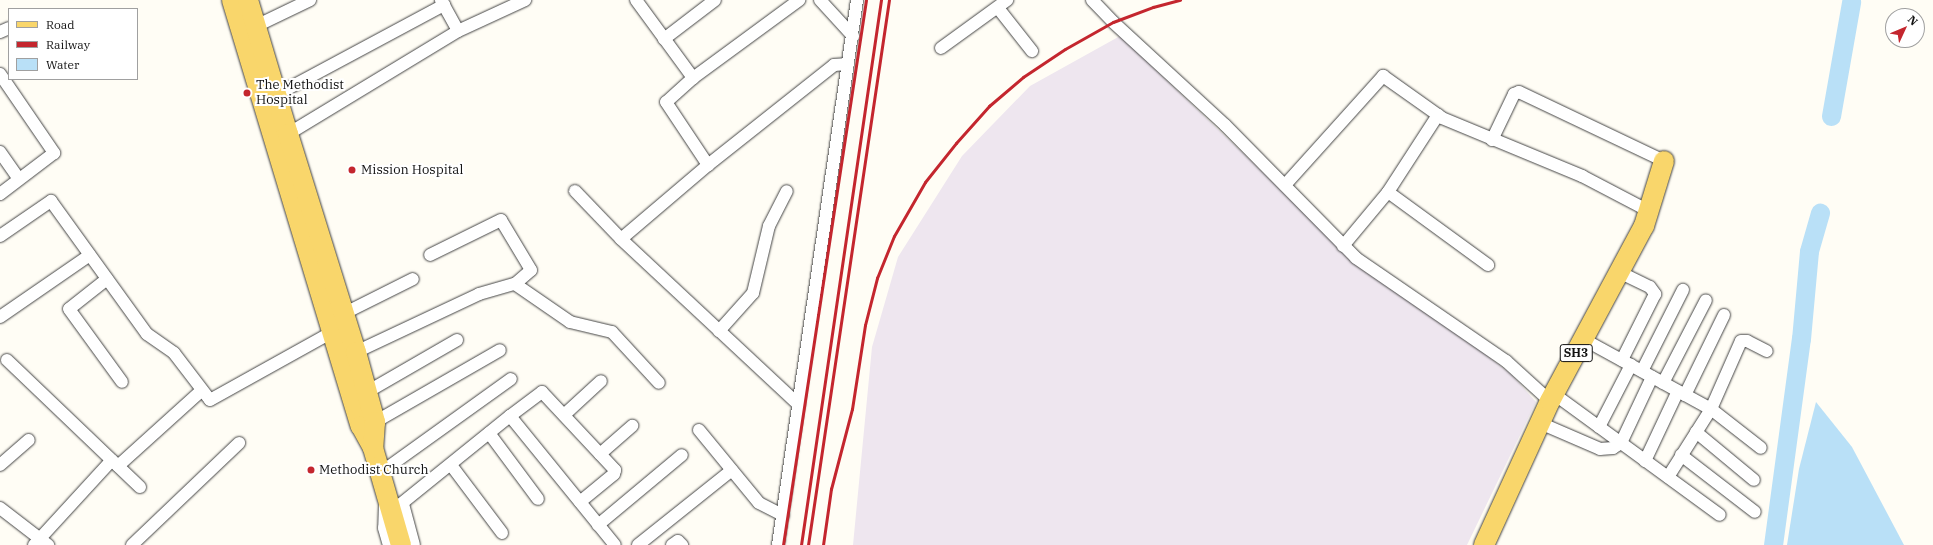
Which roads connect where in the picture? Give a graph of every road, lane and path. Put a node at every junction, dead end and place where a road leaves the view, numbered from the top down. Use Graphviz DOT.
graph roads {
  1 [pos="232,0"];
  2 [pos="248,0"];
  3 [pos="310,0"];
  4 [pos="525,0"];
  5 [pos="636,0"];
  6 [pos="715,0"];
  7 [pos="799,0"];
  8 [pos="820,0"];
  9 [pos="857,0"];
  10 [pos="1092,0"];
  11 [pos="443,3"];
  12 [pos="1003,4"];
  13 [pos="256,26"];
  14 [pos="458,31"];
  15 [pos="853,36"];
  16 [pos="664,39"];
  17 [pos="941,48"];
  18 [pos="1032,51"];
  19 [pos="848,64"];
  20 [pos="0,74"];
  21 [pos="694,78"];
  22 [pos="276,95"];
  23 [pos="1438,116"];
  24 [pos="288,134"];
  25 [pos="1492,140"];
  26 [pos="0,152"];
  27 [pos="1664,161"];
  28 [pos="708,165"];
  29 [pos="19,179"];
  30 [pos="1285,185"];
  31 [pos="787,191"];
  32 [pos="575,192"];
  33 [pos="1388,192"];
  34 [pos="0,194"];
  35 [pos="1649,211"];
  36 [pos="0,236"];
  37 [pos="621,239"];
  38 [pos="1343,246"];
  39 [pos="90,255"];
  40 [pos="430,255"];
  41 [pos="1488,266"];
  42 [pos="1619,272"];
  43 [pos="107,278"];
  44 [pos="414,279"];
  45 [pos="515,284"];
  46 [pos="1682,290"];
  47 [pos="1706,300"];
  48 [pos="343,314"];
  49 [pos="1724,315"];
  50 [pos="0,317"];
  51 [pos="719,331"];
  52 [pos="332,332"];
  53 [pos="1583,339"];
  54 [pos="457,340"];
  55 [pos="500,350"];
  56 [pos="1767,351"];
  57 [pos="356,352"];
  58 [pos="7,360"];
  59 [pos="1626,363"];
  60 [pos="1647,374"];
  61 [pos="511,379"];
  62 [pos="601,381"];
  63 [pos="122,382"];
  64 [pos="659,383"];
  65 [pos="1663,383"];
  66 [pos="202,390"];
  67 [pos="367,392"];
  68 [pos="1682,393"];
  69 [pos="1552,398"];
  70 [pos="799,406"];
  71 [pos="1711,409"];
  72 [pos="564,415"];
  73 [pos="510,416"];
  74 [pos="375,422"];
  75 [pos="1540,423"];
  76 [pos="632,426"];
  77 [pos="1599,426"];
  78 [pos="699,430"];
  79 [pos="1696,432"];
  80 [pos="489,433"];
  81 [pos="29,440"];
  82 [pos="240,443"];
  83 [pos="1621,443"];
  84 [pos="373,448"];
  85 [pos="1761,448"];
  86 [pos="600,454"];
  87 [pos="682,455"];
  88 [pos="1681,455"];
  89 [pos="1645,461"];
  90 [pos="115,463"];
  91 [pos="0,465"];
  92 [pos="451,465"];
  93 [pos="732,470"];
  94 [pos="380,473"];
  95 [pos="1668,477"];
  96 [pos="1754,480"];
  97 [pos="140,487"];
  98 [pos="538,499"];
  99 [pos="580,502"];
  100 [pos="0,508"];
  101 [pos="393,508"];
  102 [pos="1755,512"];
  103 [pos="783,515"];
  104 [pos="1720,515"];
  105 [pos="598,525"];
  106 [pos="502,533"];
  107 [pos="41,543"];
  108 [pos="132,545"];
  109 [pos="389,545"];
  110 [pos="401,545"];
  111 [pos="414,545"];
  112 [pos="615,545"];
  113 [pos="638,545"];
  114 [pos="672,545"];
  115 [pos="682,545"];
  116 [pos="778,545"];
  117 [pos="1484,545"];
  1 -- 52 [label="main road"];
  2 -- 13 [label="main road"];
  3 -- 13 [label="street"];
  4 -- 14 [label="street"];
  5 -- 16 [label="street"];
  6 -- 16 [label="street"];
  7 -- 21 [label="street"];
  8 -- 15 [label="street"];
  9 -- 15 [label="street"];
  10 -- 30 [label="street"];
  11 -- 14 [label="street"];
  11 -- 22 [label="street"];
  12 -- 17 [label="street"];
  12 -- 18 [label="street"];
  13 -- 22 [label="main road"];
  14 -- 24 [label="street"];
  15 -- 19 [label="street"];
  16 -- 21 [label="street"];
  19 -- 28 [label="street"];
  19 -- 70 [label="street"];
  20 -- 29 [label="street"];
  21 -- 28 [label="street"];
  22 -- 24 [label="main road"];
  23 -- 25 [label="street"];
  23 -- 30 [label="street"];
  23 -- 33 [label="street"];
  24 -- 48 [label="main road"];
  25 -- 27 [label="street"];
  25 -- 35 [label="street"];
  26 -- 29 [label="street"];
  27 -- 35 [label="main road, SH3"];
  28 -- 37 [label="street"];
  29 -- 34 [label="street"];
  30 -- 38 [label="street"];
  31 -- 51 [label="street"];
  32 -- 37 [label="street"];
  33 -- 38 [label="street"];
  33 -- 41 [label="street"];
  35 -- 42 [label="main road, SH3"];
  36 -- 39 [label="street"];
  37 -- 51 [label="street"];
  38 -- 69 [label="street"];
  39 -- 43 [label="street"];
  39 -- 50 [label="street"];
  40 -- 45 [label="street"];
  42 -- 53 [label="main road, SH3"];
  42 -- 59 [label="street"];
  43 -- 63 [label="street"];
  43 -- 66 [label="street"];
  44 -- 48 [label="street"];
  45 -- 57 [label="street"];
  45 -- 64 [label="street"];
  46 -- 60 [label="street"];
  47 -- 65 [label="street"];
  48 -- 57 [label="main road"];
  49 -- 68 [label="street"];
  51 -- 70 [label="street"];
  52 -- 66 [label="street"];
  52 -- 84 [label="main road"];
  53 -- 59 [label="street"];
  53 -- 69 [label="main road, SH3"];
  54 -- 67 [label="street"];
  55 -- 74 [label="street"];
  56 -- 71 [label="street"];
  57 -- 67 [label="main road"];
  58 -- 90 [label="street"];
  59 -- 60 [label="street"];
  59 -- 77 [label="street"];
  60 -- 65 [label="street"];
  60 -- 83 [label="street"];
  61 -- 94 [label="street"];
  62 -- 72 [label="street"];
  65 -- 68 [label="street"];
  66 -- 90 [label="street"];
  67 -- 74 [label="main road"];
  68 -- 71 [label="street"];
  68 -- 89 [label="street"];
  69 -- 75 [label="main road, SH3"];
  69 -- 77 [label="street"];
  70 -- 103 [label="street"];
  71 -- 79 [label="street"];
  71 -- 85 [label="street"];
  72 -- 73 [label="street"];
  72 -- 86 [label="street"];
  73 -- 80 [label="street"];
  73 -- 99 [label="street"];
  74 -- 84 [label="main road"];
  75 -- 83 [label="street"];
  75 -- 117 [label="main road, SH3"];
  76 -- 86 [label="street"];
  77 -- 83 [label="street"];
  78 -- 93 [label="street"];
  79 -- 88 [label="street"];
  79 -- 96 [label="street"];
  80 -- 92 [label="street"];
  80 -- 98 [label="street"];
  81 -- 91 [label="street"];
  82 -- 108 [label="street"];
  83 -- 89 [label="street"];
  84 -- 94 [label="main road"];
  86 -- 99 [label="street"];
  87 -- 105 [label="street"];
  88 -- 95 [label="street"];
  88 -- 102 [label="street"];
  89 -- 95 [label="street"];
  90 -- 97 [label="street"];
  90 -- 107 [label="street"];
  92 -- 101 [label="street"];
  92 -- 106 [label="street"];
  93 -- 103 [label="street"];
  93 -- 113 [label="street"];
  94 -- 101 [label="main road"];
  95 -- 104 [label="street"];
  99 -- 105 [label="street"];
  100 -- 107 [label="street"];
  101 -- 109 [label="street"];
  101 -- 110 [label="main road"];
  101 -- 111 [label="street"];
  103 -- 116 [label="street"];
  105 -- 112 [label="street"];
  114 -- 115 [label="street"];
}
